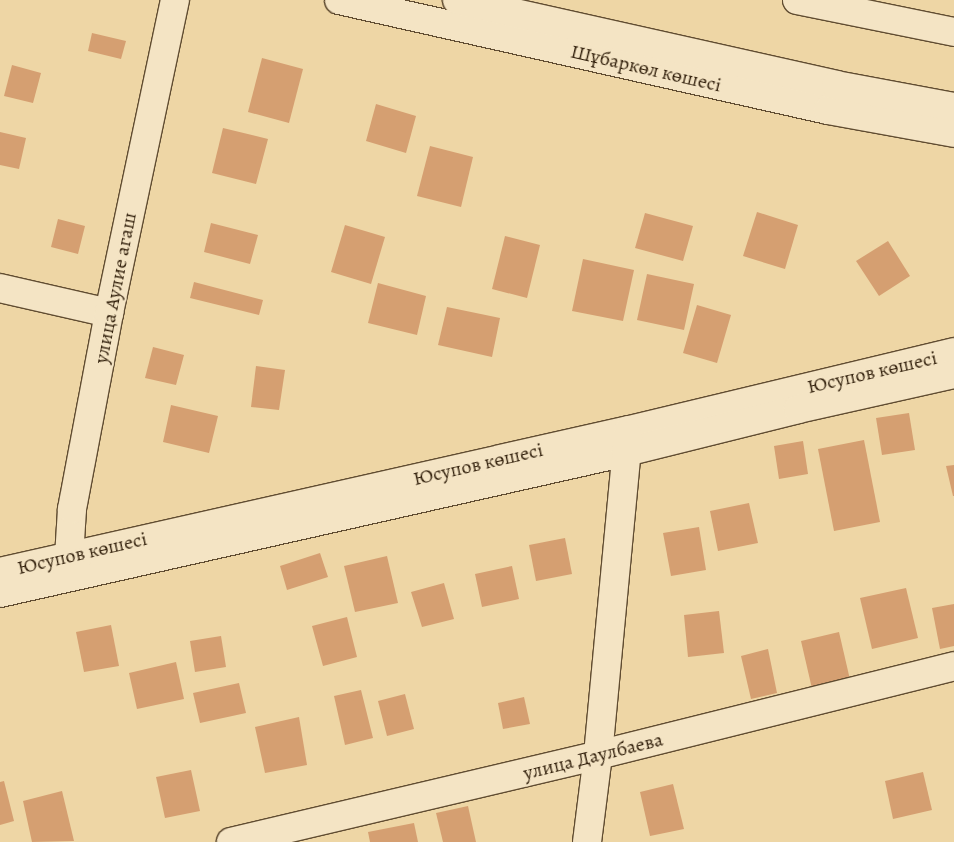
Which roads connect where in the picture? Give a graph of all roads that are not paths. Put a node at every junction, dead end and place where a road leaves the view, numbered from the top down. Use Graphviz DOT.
graph roads {
  1 [pos="175,0"];
  2 [pos="339,0"];
  3 [pos="457,0"];
  4 [pos="797,0"];
  5 [pos="954,32"];
  6 [pos="954,107"];
  7 [pos="954,132"];
  8 [pos="0,288"];
  9 [pos="110,313"];
  10 [pos="954,352"];
  11 [pos="954,374"];
  12 [pos="627,441"];
  13 [pos="73,567"];
  14 [pos="0,572"];
  15 [pos="0,593"];
  16 [pos="954,666"];
  17 [pos="598,755"];
  18 [pos="231,842"];
  19 [pos="588,842"];
  1 -- 9 [label="street, улица Аулие агаш"];
  2 -- 7 [label="street, Шұбаркөл көшесі"];
  3 -- 6 [label="street, Шұбаркөл көшесі"];
  4 -- 5 [label="street"];
  8 -- 9 [label="street"];
  9 -- 13 [label="street, улица Аулие агаш"];
  10 -- 12 [label="street, Юсупов көшесі"];
  11 -- 12 [label="street, Юсупов көшесі"];
  12 -- 13 [label="street, Юсупов көшесі"];
  12 -- 17 [label="street"];
  13 -- 14 [label="street, Юсупов көшесі"];
  13 -- 15 [label="street, Юсупов көшесі"];
  16 -- 17 [label="street, улица Даулбаева"];
  17 -- 18 [label="street, улица Даулбаева"];
  17 -- 19 [label="street"];
}
